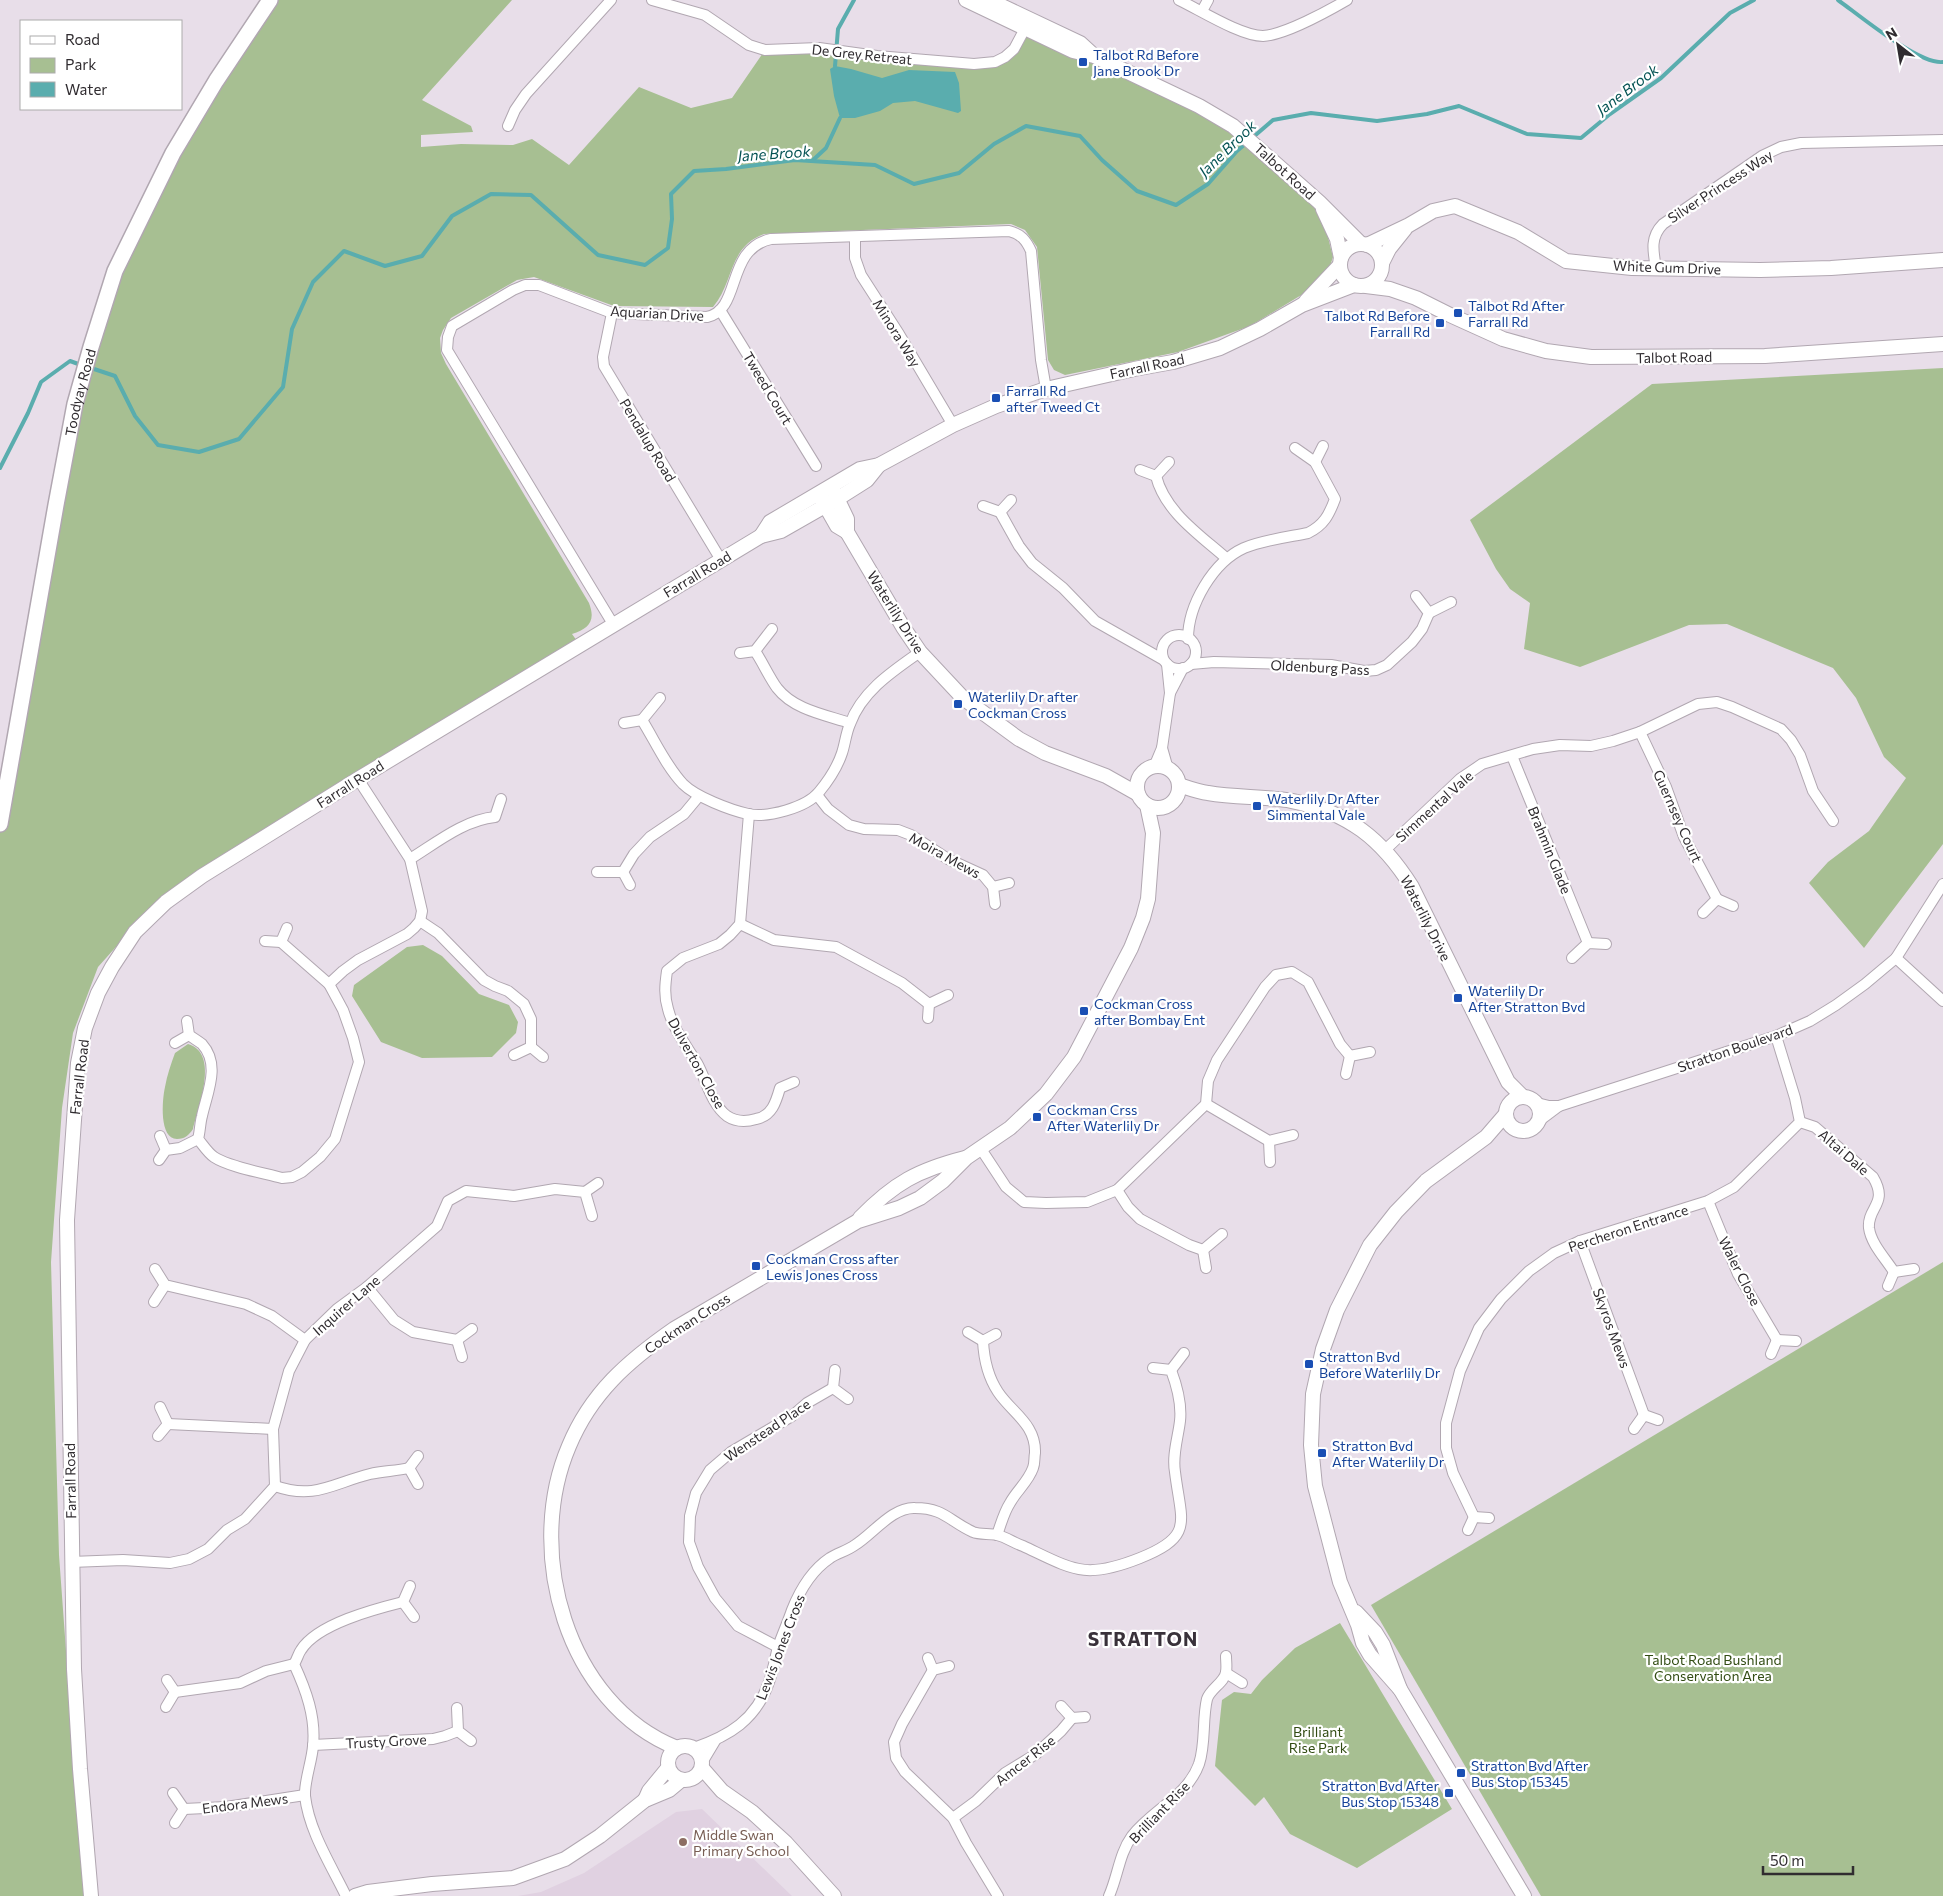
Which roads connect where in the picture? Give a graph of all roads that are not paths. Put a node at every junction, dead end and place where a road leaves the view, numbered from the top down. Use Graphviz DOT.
graph roads {
  1 [pos="270,0"];
  2 [pos="611,0"];
  3 [pos="652,0"];
  4 [pos="966,0"];
  5 [pos="989,0"];
  6 [pos="1179,0"];
  7 [pos="1208,0"];
  8 [pos="1348,0"];
  9 [pos="1202,11"];
  10 [pos="1028,24"];
  11 [pos="508,126"];
  12 [pos="1943,140"];
  13 [pos="1319,202"];
  14 [pos="1409,225"];
  15 [pos="855,238"];
  16 [pos="1364,244"];
  17 [pos="1943,260"];
  18 [pos="1341,262"];
  19 [pos="1382,267"];
  20 [pos="1656,268"];
  21 [pos="1360,286"];
  22 [pos="1416,298"];
  23 [pos="1302,305"];
  24 [pos="720,310"];
  25 [pos="612,313"];
  26 [pos="1943,344"];
  27 [pos="1046,388"];
  28 [pos="952,425"];
  29 [pos="1323,446"];
  30 [pos="1295,448"];
  31 [pos="1169,462"];
  32 [pos="1315,462"];
  33 [pos="816,466"];
  34 [pos="1140,470"];
  35 [pos="1156,476"];
  36 [pos="828,496"];
  37 [pos="1011,500"];
  38 [pos="983,506"];
  39 [pos="1000,512"];
  40 [pos="1226,558"];
  41 [pos="721,560"];
  42 [pos="1416,596"];
  43 [pos="1451,602"];
  44 [pos="1429,613"];
  45 [pos="613,624"];
  46 [pos="772,629"];
  47 [pos="1184,637"];
  48 [pos="1162,647"];
  49 [pos="1144,648"];
  50 [pos="755,651"];
  51 [pos="1196,651"];
  52 [pos="920,652"];
  53 [pos="740,654"];
  54 [pos="1164,661"];
  55 [pos="1214,662"];
  56 [pos="1187,666"];
  57 [pos="1170,693"];
  58 [pos="660,698"];
  59 [pos="642,720"];
  60 [pos="624,723"];
  61 [pos="850,723"];
  62 [pos="1640,732"];
  63 [pos="1162,748"];
  64 [pos="1512,756"];
  65 [pos="1168,769"];
  66 [pos="1148,770"];
  67 [pos="1106,776"];
  68 [pos="358,779"];
  69 [pos="1138,794"];
  70 [pos="817,795"];
  71 [pos="699,796"];
  72 [pos="1174,796"];
  73 [pos="501,799"];
  74 [pos="1147,805"];
  75 [pos="749,814"];
  76 [pos="1833,821"];
  77 [pos="0,824"];
  78 [pos="1153,833"];
  79 [pos="1385,850"];
  80 [pos="410,858"];
  81 [pos="597,872"];
  82 [pos="623,872"];
  83 [pos="1009,883"];
  84 [pos="1943,884"];
  85 [pos="630,885"];
  86 [pos="994,887"];
  87 [pos="1717,898"];
  88 [pos="995,904"];
  89 [pos="1733,906"];
  90 [pos="1703,913"];
  91 [pos="420,921"];
  92 [pos="740,924"];
  93 [pos="287,928"];
  94 [pos="265,941"];
  95 [pos="281,942"];
  96 [pos="1588,943"];
  97 [pos="1606,944"];
  98 [pos="1572,958"];
  99 [pos="1896,958"];
  100 [pos="329,984"];
  101 [pos="948,995"];
  102 [pos="1943,1001"];
  103 [pos="929,1004"];
  104 [pos="928,1018"];
  105 [pos="187,1021"];
  106 [pos="189,1035"];
  107 [pos="1776,1036"];
  108 [pos="175,1042"];
  109 [pos="532,1047"];
  110 [pos="1370,1052"];
  111 [pos="514,1056"];
  112 [pos="1350,1056"];
  113 [pos="543,1057"];
  114 [pos="1346,1074"];
  115 [pos="794,1082"];
  116 [pos="1508,1082"];
  117 [pos="1523,1097"];
  118 [pos="1537,1102"];
  119 [pos="1206,1104"];
  120 [pos="1559,1106"];
  121 [pos="1506,1111"];
  122 [pos="1539,1121"];
  123 [pos="1800,1122"];
  124 [pos="1514,1129"];
  125 [pos="1293,1135"];
  126 [pos="160,1136"];
  127 [pos="1486,1137"];
  128 [pos="198,1139"];
  129 [pos="1268,1141"];
  130 [pos="981,1148"];
  131 [pos="166,1150"];
  132 [pos="966,1158"];
  133 [pos="160,1160"];
  134 [pos="1270,1162"];
  135 [pos="598,1183"];
  136 [pos="1118,1190"];
  137 [pos="585,1192"];
  138 [pos="1708,1201"];
  139 [pos="592,1216"];
  140 [pos="858,1221"];
  141 [pos="1222,1234"];
  142 [pos="1580,1241"];
  143 [pos="1203,1250"];
  144 [pos="1206,1268"];
  145 [pos="155,1269"];
  146 [pos="1914,1269"];
  147 [pos="1894,1272"];
  148 [pos="164,1285"];
  149 [pos="1888,1286"];
  150 [pos="367,1287"];
  151 [pos="154,1302"];
  152 [pos="472,1328"];
  153 [pos="968,1332"];
  154 [pos="996,1334"];
  155 [pos="305,1340"];
  156 [pos="458,1340"];
  157 [pos="1777,1340"];
  158 [pos="983,1341"];
  159 [pos="1796,1341"];
  160 [pos="1184,1353"];
  161 [pos="1771,1354"];
  162 [pos="462,1357"];
  163 [pos="1154,1368"];
  164 [pos="835,1370"];
  165 [pos="1171,1370"];
  166 [pos="833,1388"];
  167 [pos="848,1399"];
  168 [pos="160,1407"];
  169 [pos="1644,1416"];
  170 [pos="1658,1420"];
  171 [pos="168,1424"];
  172 [pos="1634,1428"];
  173 [pos="273,1429"];
  174 [pos="158,1436"];
  175 [pos="418,1456"];
  176 [pos="409,1468"];
  177 [pos="418,1484"];
  178 [pos="275,1486"];
  179 [pos="1474,1517"];
  180 [pos="1489,1518"];
  181 [pos="1468,1530"];
  182 [pos="997,1535"];
  183 [pos="71,1562"];
  184 [pos="410,1586"];
  185 [pos="403,1602"];
  186 [pos="414,1617"];
  187 [pos="778,1647"];
  188 [pos="1226,1656"];
  189 [pos="928,1658"];
  190 [pos="294,1664"];
  191 [pos="950,1666"];
  192 [pos="933,1670"];
  193 [pos="1226,1673"];
  194 [pos="167,1680"];
  195 [pos="1242,1683"];
  196 [pos="175,1692"];
  197 [pos="1060,1706"];
  198 [pos="166,1707"];
  199 [pos="457,1708"];
  200 [pos="1085,1717"];
  201 [pos="1072,1718"];
  202 [pos="458,1730"];
  203 [pos="651,1736"];
  204 [pos="471,1741"];
  205 [pos="715,1741"];
  206 [pos="313,1745"];
  207 [pos="677,1748"];
  208 [pos="694,1748"];
  209 [pos="668,1766"];
  210 [pos="695,1772"];
  211 [pos="173,1793"];
  212 [pos="305,1795"];
  213 [pos="645,1800"];
  214 [pos="184,1809"];
  215 [pos="953,1818"];
  216 [pos="174,1824"];
  217 [pos="92,1892"];
  218 [pos="346,1896"];
  219 [pos="355,1896"];
  220 [pos="834,1896"];
  221 [pos="998,1896"];
  222 [pos="1109,1896"];
  223 [pos="1524,1896"];
  1 -- 77 [label="main road, Toodyay Road"];
  2 -- 11 [label="street"];
  3 -- 10 [label="street, De Grey Retreat"];
  4 -- 10 [label="street, Talbot Road"];
  5 -- 10 [label="street, Talbot Road"];
  6 -- 9 [label="street"];
  7 -- 9 [label="street"];
  8 -- 9 [label="street"];
  10 -- 13 [label="street, Talbot Road"];
  12 -- 20 [label="street, Silver Princess Way"];
  13 -- 16 [label="street, Talbot Road"];
  13 -- 18 [label="street, Talbot Road"];
  14 -- 16 [label="street, White Gum Drive"];
  14 -- 19 [label="street, White Gum Drive"];
  14 -- 20 [label="street, White Gum Drive"];
  15 -- 24 [label="street, Aquarian Drive"];
  15 -- 27 [label="street, Aquarian Drive"];
  15 -- 28 [label="street, Minora Way"];
  16 -- 18 [label="street"];
  16 -- 19 [label="street"];
  17 -- 20 [label="street, White Gum Drive"];
  18 -- 21 [label="street"];
  18 -- 23 [label="street, Farrall Road"];
  19 -- 21 [label="street"];
  19 -- 22 [label="street, Talbot Road"];
  21 -- 22 [label="street, Talbot Road"];
  21 -- 23 [label="street, Farrall Road"];
  22 -- 26 [label="street, Talbot Road"];
  23 -- 27 [label="street, Farrall Road"];
  24 -- 25 [label="street, Aquarian Drive"];
  24 -- 33 [label="street, Tweed Court"];
  25 -- 41 [label="street, Pendalup Road"];
  25 -- 45 [label="street, Aquarian Drive"];
  27 -- 28 [label="street, Farrall Road"];
  28 -- 36 [label="street, Farrall Road"];
  29 -- 32 [label="street"];
  30 -- 32 [label="street"];
  31 -- 35 [label="street"];
  32 -- 40 [label="street"];
  34 -- 35 [label="street"];
  35 -- 40 [label="street"];
  36 -- 41 [label="street, Farrall Road"];
  36 -- 52 [label="street, Waterlily Drive"];
  37 -- 39 [label="street"];
  38 -- 39 [label="street"];
  39 -- 49 [label="street"];
  40 -- 47 [label="street"];
  41 -- 45 [label="street, Farrall Road"];
  42 -- 44 [label="street"];
  43 -- 44 [label="street"];
  44 -- 55 [label="street, Oldenburg Pass"];
  45 -- 68 [label="street, Farrall Road"];
  46 -- 50 [label="street"];
  47 -- 48 [label="street"];
  47 -- 51 [label="street"];
  48 -- 49 [label="street"];
  48 -- 54 [label="street"];
  49 -- 54 [label="street"];
  50 -- 53 [label="street"];
  50 -- 61 [label="street"];
  51 -- 55 [label="street, Oldenburg Pass"];
  51 -- 56 [label="street"];
  52 -- 61 [label="street"];
  52 -- 67 [label="street, Waterlily Drive"];
  54 -- 56 [label="street"];
  54 -- 57 [label="street"];
  55 -- 56 [label="street, Oldenburg Pass"];
  56 -- 57 [label="street"];
  57 -- 63 [label="street"];
  58 -- 59 [label="street"];
  59 -- 60 [label="street"];
  59 -- 71 [label="street"];
  61 -- 70 [label="street"];
  62 -- 64 [label="street, Simmental Vale"];
  62 -- 76 [label="street, Simmental Vale"];
  62 -- 87 [label="street, Guernsey Court"];
  63 -- 65 [label="street"];
  63 -- 66 [label="street"];
  64 -- 79 [label="street, Simmental Vale"];
  64 -- 96 [label="street, Brahmin Glade"];
  65 -- 66 [label="street"];
  65 -- 72 [label="street"];
  66 -- 67 [label="street, Waterlily Drive"];
  66 -- 69 [label="street"];
  67 -- 69 [label="street, Waterlily Drive"];
  68 -- 80 [label="street"];
  68 -- 183 [label="street, Farrall Road"];
  69 -- 74 [label="street"];
  70 -- 75 [label="street"];
  70 -- 86 [label="street, Moira Mews"];
  71 -- 75 [label="street"];
  71 -- 82 [label="street"];
  72 -- 74 [label="street"];
  72 -- 78 [label="street, Cockman Cross"];
  72 -- 79 [label="street, Waterlily Drive"];
  73 -- 80 [label="street"];
  74 -- 78 [label="street, Cockman Cross"];
  75 -- 92 [label="street"];
  78 -- 130 [label="street, Cockman Cross"];
  79 -- 116 [label="street, Waterlily Drive"];
  80 -- 91 [label="street"];
  81 -- 82 [label="street"];
  82 -- 85 [label="street"];
  83 -- 86 [label="street, Moira Mews"];
  84 -- 99 [label="street, Stratton Boulevard"];
  86 -- 88 [label="street, Moira Mews"];
  87 -- 89 [label="street"];
  87 -- 90 [label="street"];
  91 -- 100 [label="street"];
  91 -- 109 [label="street"];
  92 -- 103 [label="street"];
  92 -- 115 [label="street, Dulverton Close"];
  93 -- 95 [label="street"];
  94 -- 95 [label="street"];
  95 -- 100 [label="street"];
  96 -- 97 [label="street"];
  96 -- 98 [label="street"];
  99 -- 102 [label="street"];
  99 -- 107 [label="street, Stratton Boulevard"];
  100 -- 128 [label="street"];
  101 -- 103 [label="street"];
  103 -- 104 [label="street"];
  105 -- 106 [label="street"];
  106 -- 108 [label="street"];
  106 -- 128 [label="street"];
  107 -- 120 [label="street, Stratton Boulevard"];
  107 -- 123 [label="street"];
  109 -- 111 [label="street"];
  109 -- 113 [label="street"];
  110 -- 112 [label="street"];
  112 -- 114 [label="street"];
  112 -- 119 [label="street"];
  116 -- 117 [label="street, Waterlily Drive"];
  116 -- 121 [label="street, Waterlily Drive"];
  117 -- 118 [label="street"];
  117 -- 121 [label="street"];
  118 -- 120 [label="street, Stratton Boulevard"];
  118 -- 122 [label="street"];
  119 -- 129 [label="street"];
  119 -- 136 [label="street"];
  120 -- 122 [label="street, Stratton Boulevard"];
  121 -- 124 [label="street"];
  121 -- 127 [label="street"];
  122 -- 124 [label="street"];
  123 -- 138 [label="street, Percheron Entrance"];
  123 -- 147 [label="street, Altai Dale"];
  124 -- 127 [label="street"];
  125 -- 129 [label="street"];
  126 -- 131 [label="street"];
  127 -- 223 [label="street"];
  128 -- 131 [label="street"];
  129 -- 134 [label="street"];
  130 -- 132 [label="street, Cockman Cross"];
  130 -- 136 [label="street"];
  131 -- 133 [label="street"];
  132 -- 140 [label="street, Cockman Cross"];
  132 -- 140 [label="street, Cockman Cross"];
  135 -- 137 [label="street"];
  136 -- 143 [label="street"];
  137 -- 139 [label="street"];
  137 -- 150 [label="street, Inquirer Lane"];
  138 -- 142 [label="street, Percheron Entrance"];
  138 -- 157 [label="street, Waler Close"];
  140 -- 203 [label="street, Cockman Cross"];
  141 -- 143 [label="street"];
  142 -- 169 [label="street, Skyros Mews"];
  142 -- 179 [label="street, Percheron Entrance"];
  143 -- 144 [label="street"];
  145 -- 148 [label="street"];
  146 -- 147 [label="street"];
  147 -- 149 [label="street"];
  148 -- 151 [label="street"];
  148 -- 155 [label="street"];
  150 -- 155 [label="street, Inquirer Lane"];
  150 -- 156 [label="street"];
  152 -- 156 [label="street"];
  153 -- 158 [label="street"];
  154 -- 158 [label="street"];
  155 -- 173 [label="street, Inquirer Lane"];
  156 -- 162 [label="street"];
  157 -- 159 [label="street"];
  157 -- 161 [label="street"];
  158 -- 182 [label="street"];
  160 -- 165 [label="street"];
  163 -- 165 [label="street"];
  164 -- 166 [label="street"];
  165 -- 182 [label="street, Lewis Jones Cross"];
  166 -- 167 [label="street"];
  166 -- 187 [label="street, Wenstead Place"];
  168 -- 171 [label="street"];
  169 -- 170 [label="street"];
  169 -- 172 [label="street"];
  171 -- 173 [label="street"];
  171 -- 174 [label="street"];
  173 -- 178 [label="street, Inquirer Lane"];
  175 -- 176 [label="street"];
  176 -- 177 [label="street"];
  176 -- 178 [label="street"];
  178 -- 183 [label="street"];
  179 -- 180 [label="street"];
  179 -- 181 [label="street"];
  182 -- 187 [label="street, Lewis Jones Cross"];
  183 -- 217 [label="street, Farrall Road"];
  184 -- 185 [label="street"];
  185 -- 186 [label="street"];
  185 -- 190 [label="street"];
  187 -- 205 [label="street, Lewis Jones Cross"];
  188 -- 193 [label="street"];
  189 -- 192 [label="street"];
  190 -- 196 [label="street"];
  190 -- 206 [label="street"];
  191 -- 192 [label="street"];
  192 -- 215 [label="street"];
  193 -- 195 [label="street"];
  193 -- 222 [label="street, Brilliant Rise"];
  194 -- 196 [label="street"];
  196 -- 198 [label="street"];
  197 -- 201 [label="street"];
  199 -- 202 [label="street"];
  200 -- 201 [label="street"];
  201 -- 215 [label="street, Amcer Rise"];
  202 -- 204 [label="street"];
  202 -- 206 [label="street, Trusty Grove"];
  203 -- 207 [label="street, Cockman Cross"];
  203 -- 209 [label="street, Cockman Cross"];
  205 -- 208 [label="street, Lewis Jones Cross"];
  205 -- 210 [label="street, Lewis Jones Cross"];
  206 -- 212 [label="street"];
  207 -- 208 [label="street"];
  207 -- 209 [label="street"];
  208 -- 210 [label="street"];
  209 -- 210 [label="street"];
  209 -- 213 [label="street, Lewis Jones Cross"];
  210 -- 213 [label="street, Lewis Jones Cross"];
  210 -- 220 [label="street"];
  211 -- 214 [label="street, Endora Mews"];
  212 -- 214 [label="street, Endora Mews"];
  212 -- 218 [label="street"];
  213 -- 219 [label="street, Lewis Jones Cross"];
  214 -- 216 [label="street, Endora Mews"];
  215 -- 221 [label="street"];
}
